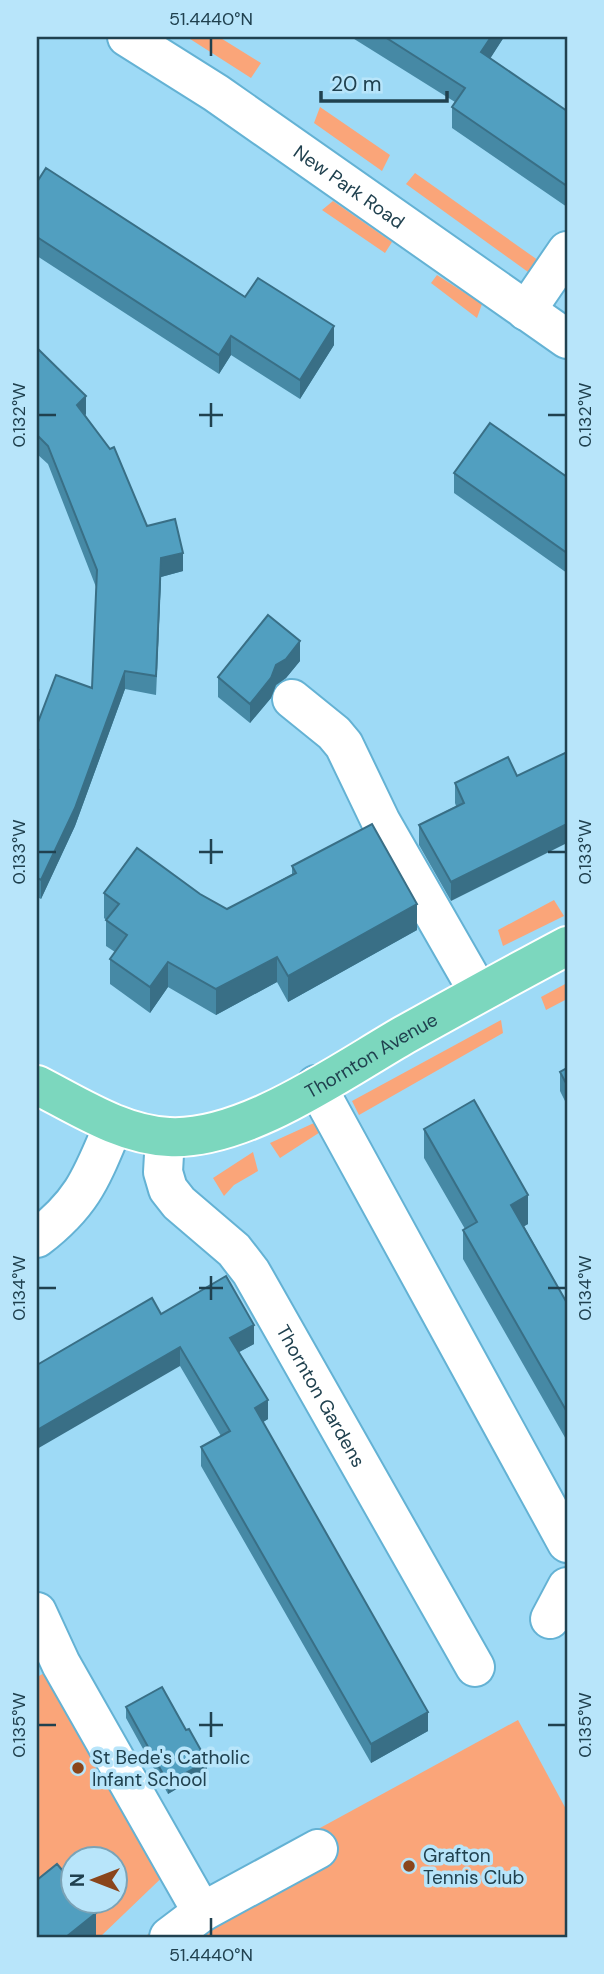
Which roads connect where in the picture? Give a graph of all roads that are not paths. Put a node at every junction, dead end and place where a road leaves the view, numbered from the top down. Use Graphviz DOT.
graph roads {
  1 [pos="130,38"];
  2 [pos="567,251"];
  3 [pos="526,311"];
  4 [pos="567,340"];
  5 [pos="292,699"];
  6 [pos="567,946"];
  7 [pos="479,993"];
  8 [pos="316,1085"];
  9 [pos="37,1086"];
  10 [pos="114,1124"];
  11 [pos="166,1137"];
  12 [pos="37,1238"];
  13 [pos="567,1542"];
  14 [pos="37,1612"];
  15 [pos="475,1667"];
  16 [pos="318,1849"];
  17 [pos="202,1912"];
  18 [pos="169,1937"];
  1 -- 3 [label="street, New Park Road"];
  2 -- 3 [label="street"];
  3 -- 4 [label="street, New Park Road"];
  5 -- 7 [label="street"];
  6 -- 7 [label="main road, Thornton Avenue"];
  7 -- 8 [label="main road, Thornton Avenue"];
  8 -- 11 [label="main road, Thornton Avenue"];
  8 -- 13 [label="street"];
  9 -- 10 [label="main road, Thornton Avenue"];
  10 -- 11 [label="main road, Thornton Avenue"];
  10 -- 12 [label="street"];
  11 -- 15 [label="street, Thornton Gardens"];
  14 -- 17 [label="street"];
  16 -- 17 [label="street"];
  17 -- 18 [label="street"];
}
